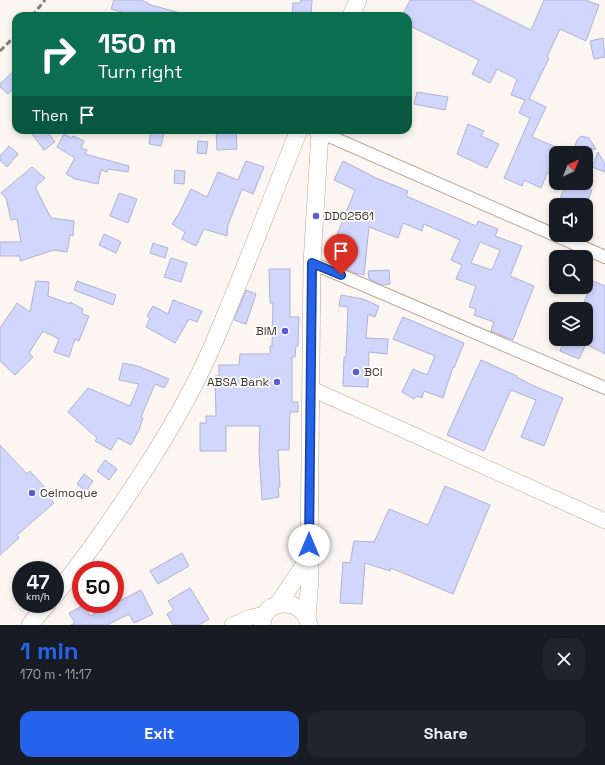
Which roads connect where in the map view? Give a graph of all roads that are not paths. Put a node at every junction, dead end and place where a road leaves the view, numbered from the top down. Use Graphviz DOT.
graph roads {
  1 [pos="358,0"];
  2 [pos="353,12"];
  3 [pos="297,134"];
  4 [pos="318,134"];
  5 [pos="325,134"];
  6 [pos="605,257"];
  7 [pos="312,263"];
  8 [pos="310,388"];
  9 [pos="605,388"];
  10 [pos="605,521"];
  11 [pos="309,558"];
  12 [pos="64,583"];
  13 [pos="40,613"];
  14 [pos="268,614"];
  15 [pos="308,622"];
  16 [pos="30,625"];
  17 [pos="232,625"];
  1 -- 2 [label="main road"];
  3 -- 12 [label="main road"];
  4 -- 7 [label="main road"];
  5 -- 6 [label="street"];
  7 -- 8 [label="main road"];
  7 -- 9 [label="street"];
  8 -- 10 [label="street"];
  8 -- 11 [label="main road"];
  11 -- 14 [label="main road"];
  11 -- 15 [label="main road"];
  13 -- 16 [label="main road"];
  14 -- 15 [label="main road"];
  14 -- 17 [label="street"];
}
